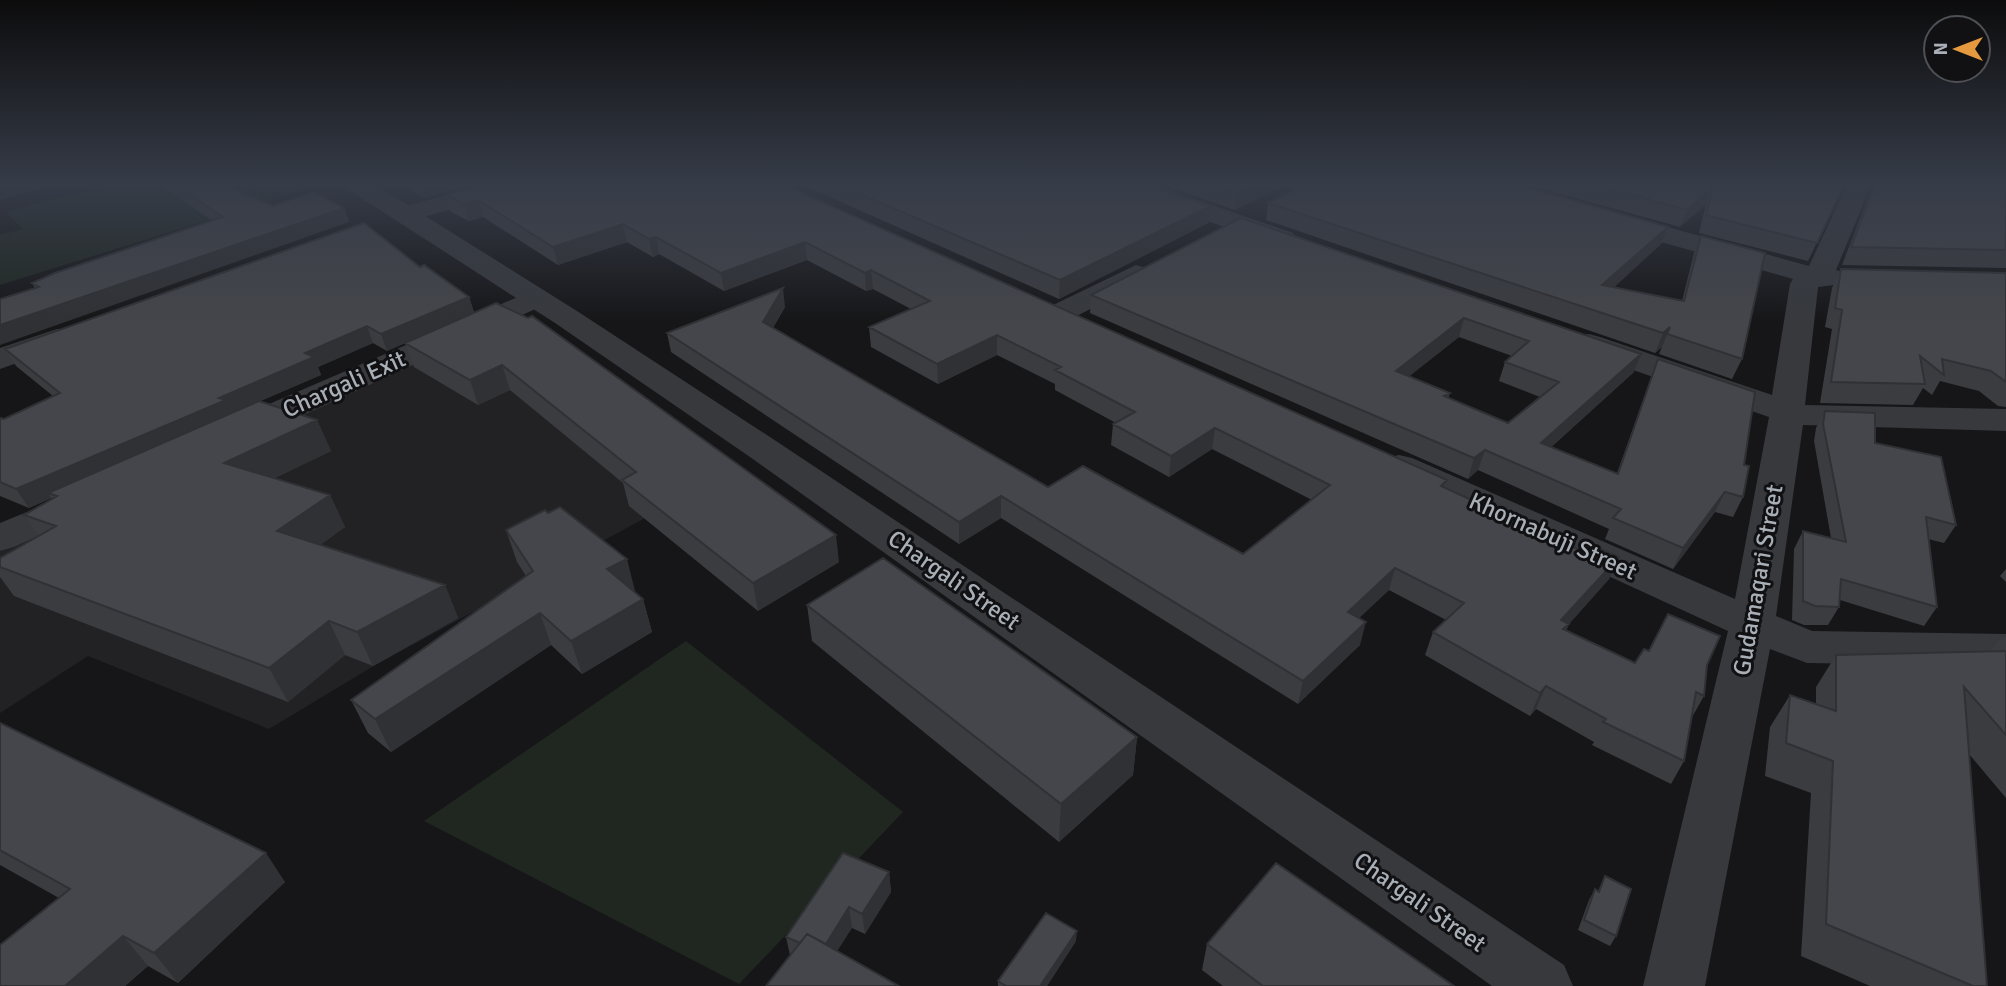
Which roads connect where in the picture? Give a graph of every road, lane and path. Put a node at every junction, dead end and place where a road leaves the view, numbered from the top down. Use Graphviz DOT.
graph roads {
  1 [pos="412,231"];
  2 [pos="1221,231"];
  3 [pos="1260,231"];
  4 [pos="1651,231"];
  5 [pos="1835,231"];
  6 [pos="1202,240"];
  7 [pos="1316,250"];
  8 [pos="1154,265"];
  9 [pos="1812,276"];
  10 [pos="1858,278"];
  11 [pos="534,299"];
  12 [pos="89,327"];
  13 [pos="1096,329"];
  14 [pos="1565,335"];
  15 [pos="0,359"];
  16 [pos="1787,412"];
  17 [pos="2006,420"];
  18 [pos="203,447"];
  19 [pos="1365,451"];
  20 [pos="102,492"];
  21 [pos="0,538"];
  22 [pos="1752,625"];
  23 [pos="2006,650"];
  24 [pos="1542,986"];
  25 [pos="1674,986"];
  1 -- 11 [label="street, Chargali Street"];
  2 -- 6 [label="street"];
  3 -- 7 [label="street"];
  4 -- 9 [label="street"];
  5 -- 9 [label="street, Gudamaqari Street"];
  8 -- 13 [label="street"];
  9 -- 10 [label="street"];
  9 -- 16 [label="street, Gudamaqari Street"];
  11 -- 18 [label="street, Chargali Exit"];
  11 -- 24 [label="street, Chargali Street"];
  12 -- 15 [label="street"];
  14 -- 16 [label="street"];
  16 -- 17 [label="street"];
  16 -- 22 [label="street, Gudamaqari Street"];
  19 -- 22 [label="street, Khornabuji Street"];
  20 -- 21 [label="street"];
  22 -- 23 [label="street, Khornabuji Street"];
  22 -- 25 [label="street, Gudamaqari Street"];
}
